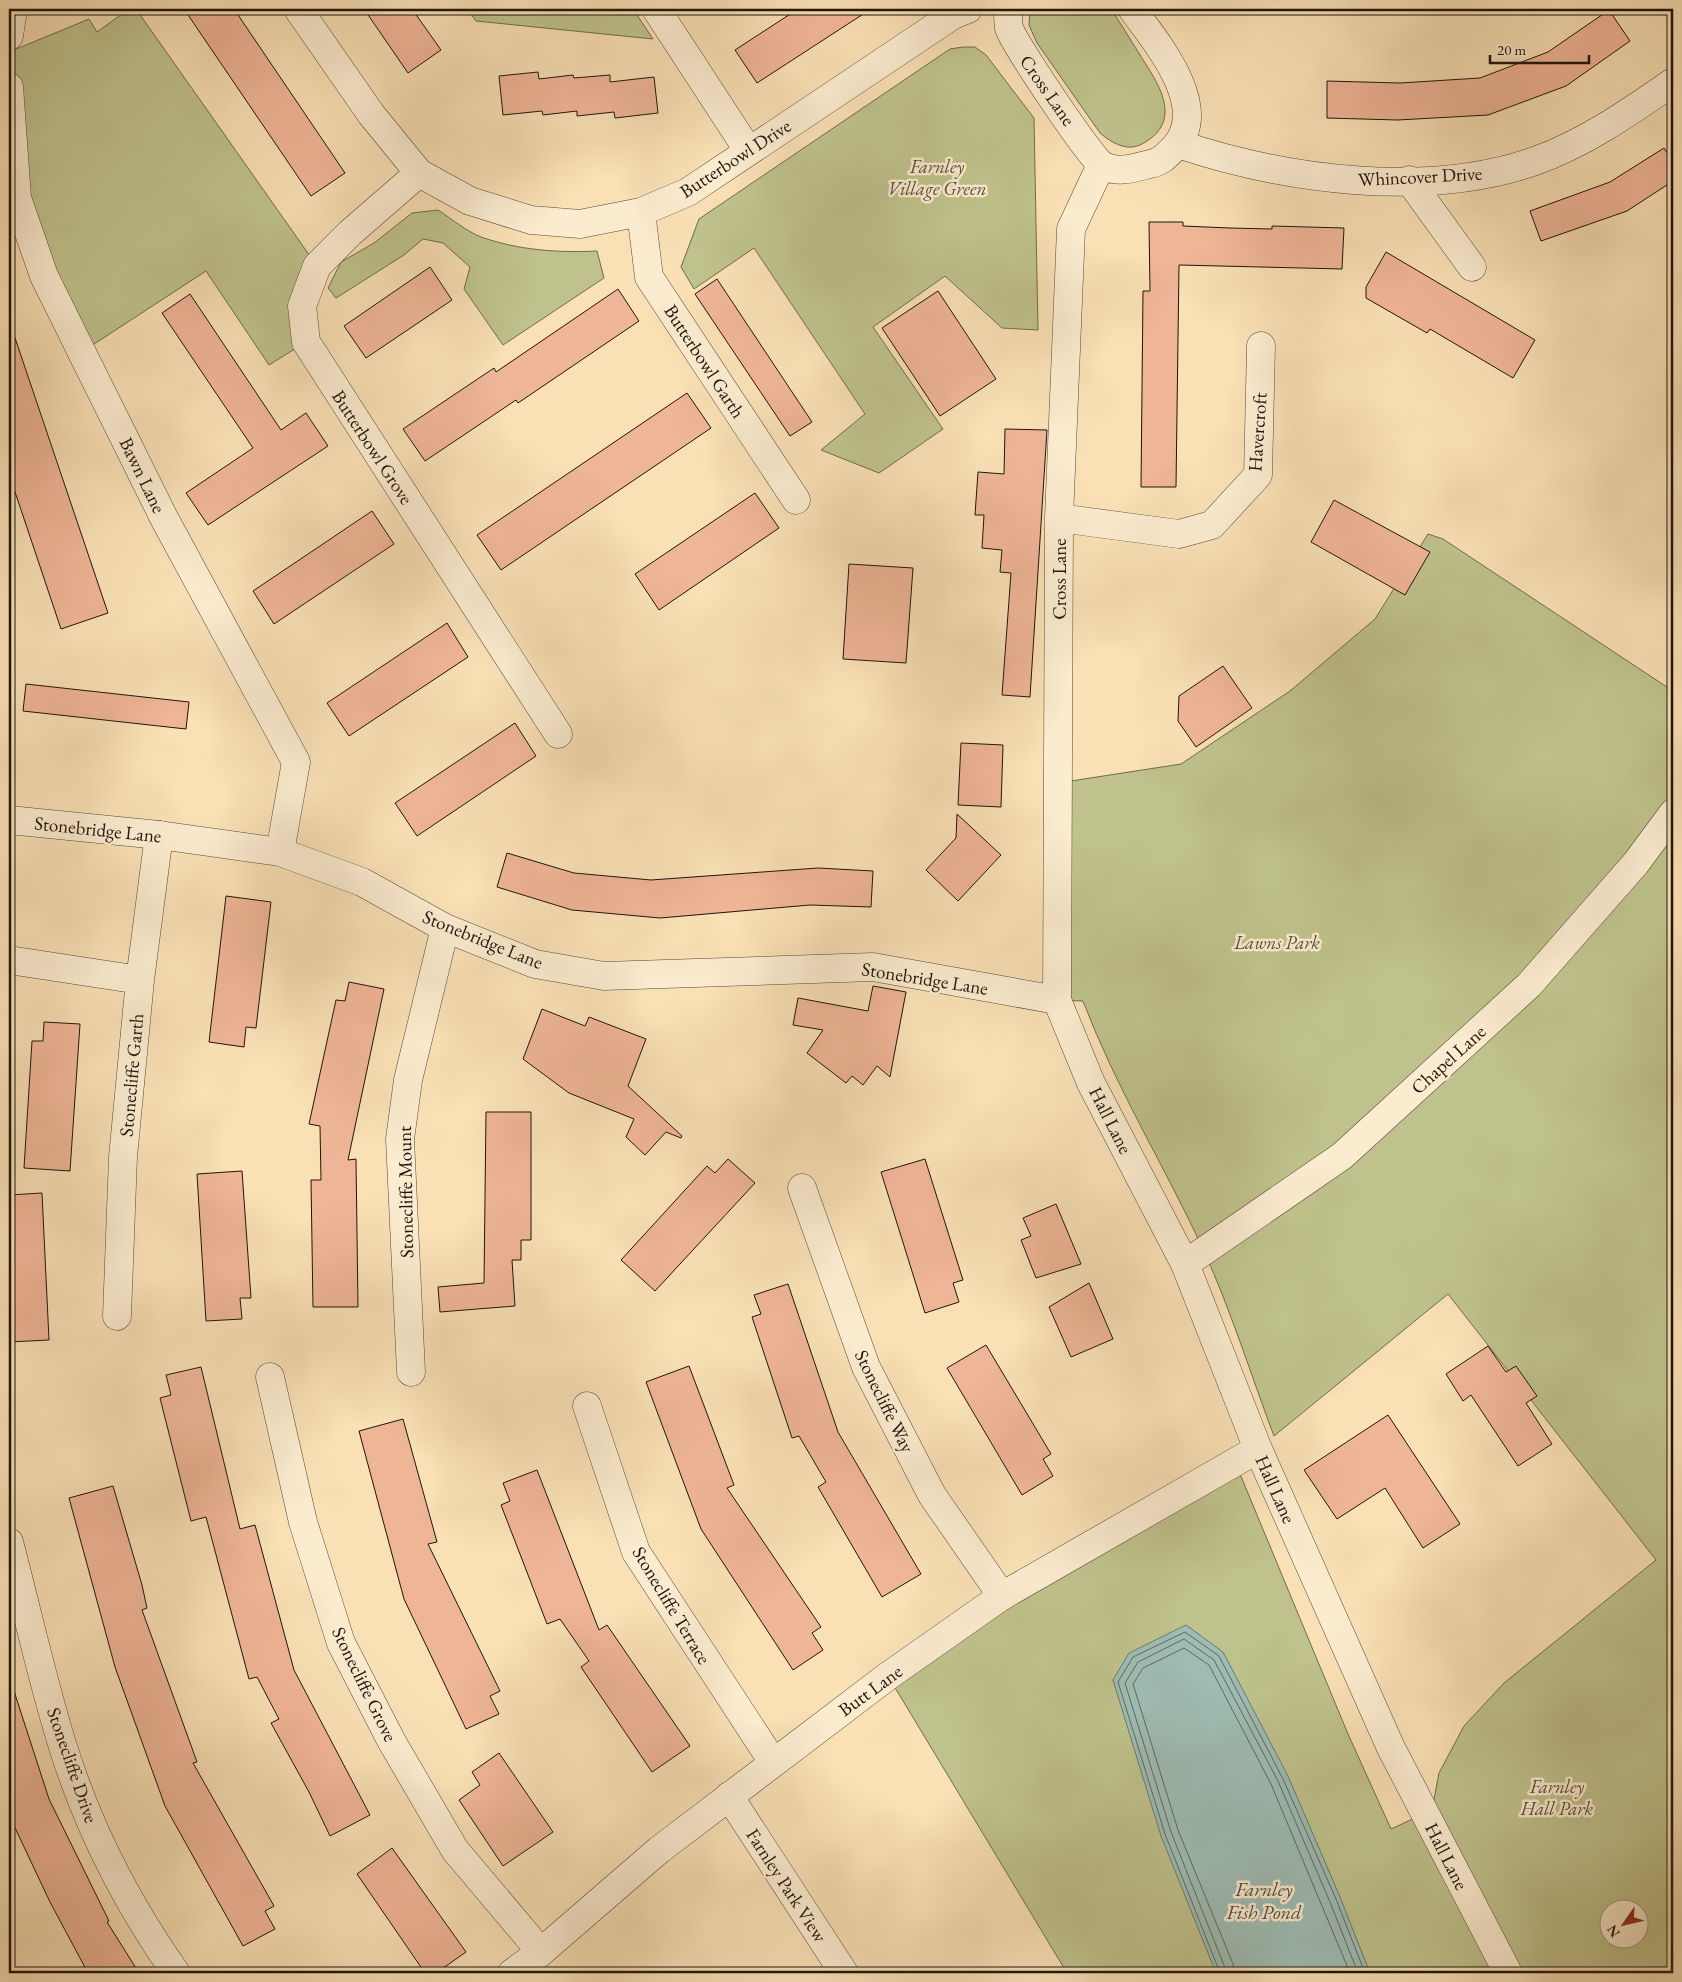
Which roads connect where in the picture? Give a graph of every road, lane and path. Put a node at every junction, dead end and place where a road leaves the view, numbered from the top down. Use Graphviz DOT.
graph roads {
  1 [pos="13,9"];
  2 [pos="298,9"];
  3 [pos="656,9"];
  4 [pos="968,9"];
  5 [pos="1008,9"];
  6 [pos="1132,9"];
  7 [pos="9,36"];
  8 [pos="1673,82"];
  9 [pos="9,86"];
  10 [pos="1178,144"];
  11 [pos="748,150"];
  12 [pos="1101,165"];
  13 [pos="419,174"];
  14 [pos="1409,180"];
  15 [pos="641,212"];
  16 [pos="1472,267"];
  17 [pos="1261,346"];
  18 [pos="796,500"];
  19 [pos="1059,518"];
  20 [pos="558,734"];
  21 [pos="1673,813"];
  22 [pos="9,820"];
  23 [pos="159,835"];
  24 [pos="280,852"];
  25 [pos="445,928"];
  26 [pos="9,960"];
  27 [pos="140,980"];
  28 [pos="1057,1000"];
  29 [pos="802,1188"];
  30 [pos="1185,1264"];
  31 [pos="117,1316"];
  32 [pos="412,1372"];
  33 [pos="270,1377"];
  34 [pos="587,1406"];
  35 [pos="1258,1449"];
  36 [pos="9,1542"];
  37 [pos="1002,1596"];
  38 [pos="773,1762"];
  39 [pos="729,1796"];
  40 [pos="541,1952"];
  41 [pos="176,1973"];
  42 [pos="512,1973"];
  43 [pos="844,1973"];
  44 [pos="1508,1973"];
  1 -- 7 [label="street"];
  2 -- 13 [label="street, Butterbowl Drive"];
  3 -- 11 [label="street"];
  4 -- 11 [label="street, Butterbowl Drive"];
  5 -- 12 [label="street, Cross Lane"];
  6 -- 10 [label="street"];
  8 -- 14 [label="street, Whincover Drive"];
  9 -- 24 [label="street, Bawn Lane"];
  10 -- 12 [label="street"];
  10 -- 14 [label="street, Whincover Drive"];
  11 -- 15 [label="street, Butterbowl Drive"];
  12 -- 19 [label="street, Cross Lane"];
  13 -- 15 [label="street, Butterbowl Drive"];
  13 -- 20 [label="street, Butterbowl Grove"];
  14 -- 16 [label="street"];
  15 -- 18 [label="street, Butterbowl Garth"];
  17 -- 19 [label="street, Havercroft"];
  19 -- 28 [label="street, Cross Lane"];
  21 -- 30 [label="street, Chapel Lane"];
  22 -- 23 [label="street, Stonebridge Lane"];
  23 -- 24 [label="street, Stonebridge Lane"];
  23 -- 27 [label="street, Stonecliffe Garth"];
  24 -- 25 [label="street, Stonebridge Lane"];
  25 -- 28 [label="street, Stonebridge Lane"];
  25 -- 32 [label="street, Stonecliffe Mount"];
  26 -- 27 [label="street"];
  27 -- 31 [label="street, Stonecliffe Garth"];
  28 -- 30 [label="street, Hall Lane"];
  29 -- 37 [label="street, Stonecliffe Way"];
  30 -- 35 [label="street, Hall Lane"];
  33 -- 40 [label="street, Stonecliffe Grove"];
  34 -- 38 [label="street, Stonecliffe Terrace"];
  35 -- 37 [label="street, Butt Lane"];
  35 -- 44 [label="street, Hall Lane"];
  36 -- 41 [label="street, Stonecliffe Drive"];
  37 -- 38 [label="street, Butt Lane"];
  38 -- 39 [label="street, Butt Lane"];
  39 -- 40 [label="street, Butt Lane"];
  39 -- 43 [label="street, Farnley Park View"];
  40 -- 42 [label="street, Butt Lane"];
}
